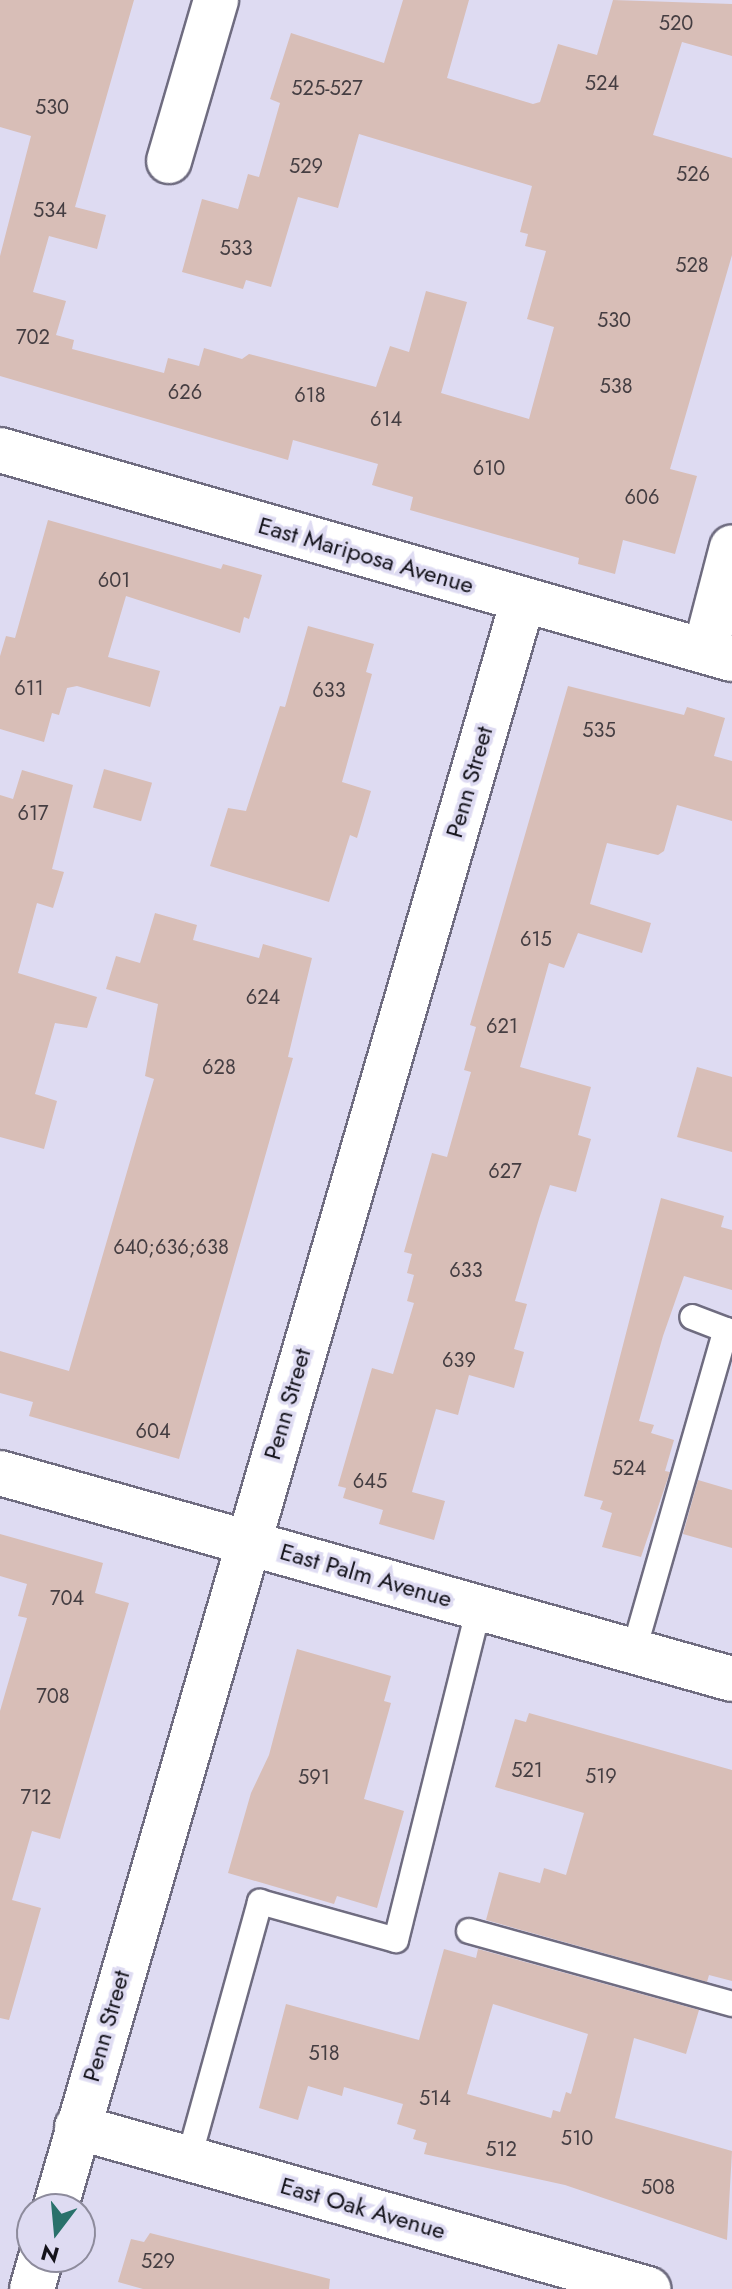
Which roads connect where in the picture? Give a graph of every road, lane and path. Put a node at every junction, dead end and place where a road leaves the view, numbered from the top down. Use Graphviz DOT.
graph roads {
  1 [pos="216,0"];
  2 [pos="169,161"];
  3 [pos="0,450"];
  4 [pos="732,547"];
  5 [pos="523,600"];
  6 [pos="719,655"];
  7 [pos="692,1317"];
  8 [pos="0,1473"];
  9 [pos="247,1541"];
  10 [pos="479,1606"];
  11 [pos="634,1650"];
  12 [pos="732,1679"];
  13 [pos="469,1931"];
  14 [pos="732,2004"];
  15 [pos="77,2127"];
  16 [pos="189,2158"];
  17 [pos="59,2193"];
  18 [pos="648,2289"];
  1 -- 2 [label="street"];
  3 -- 5 [label="street, East Mariposa Avenue"];
  4 -- 6 [label="street"];
  5 -- 6 [label="street, East Mariposa Avenue"];
  5 -- 9 [label="street, Penn Street"];
  7 -- 11 [label="lane"];
  8 -- 9 [label="street, East Palm Avenue"];
  9 -- 10 [label="street, East Palm Avenue"];
  9 -- 15 [label="street, Penn Street"];
  10 -- 11 [label="street, East Palm Avenue"];
  10 -- 16 [label="lane"];
  11 -- 12 [label="street, East Palm Avenue"];
  13 -- 14 [label="lane"];
  15 -- 16 [label="street, East Oak Avenue"];
  15 -- 17 [label="street, Penn Street"];
  16 -- 18 [label="street, East Oak Avenue"];
}
